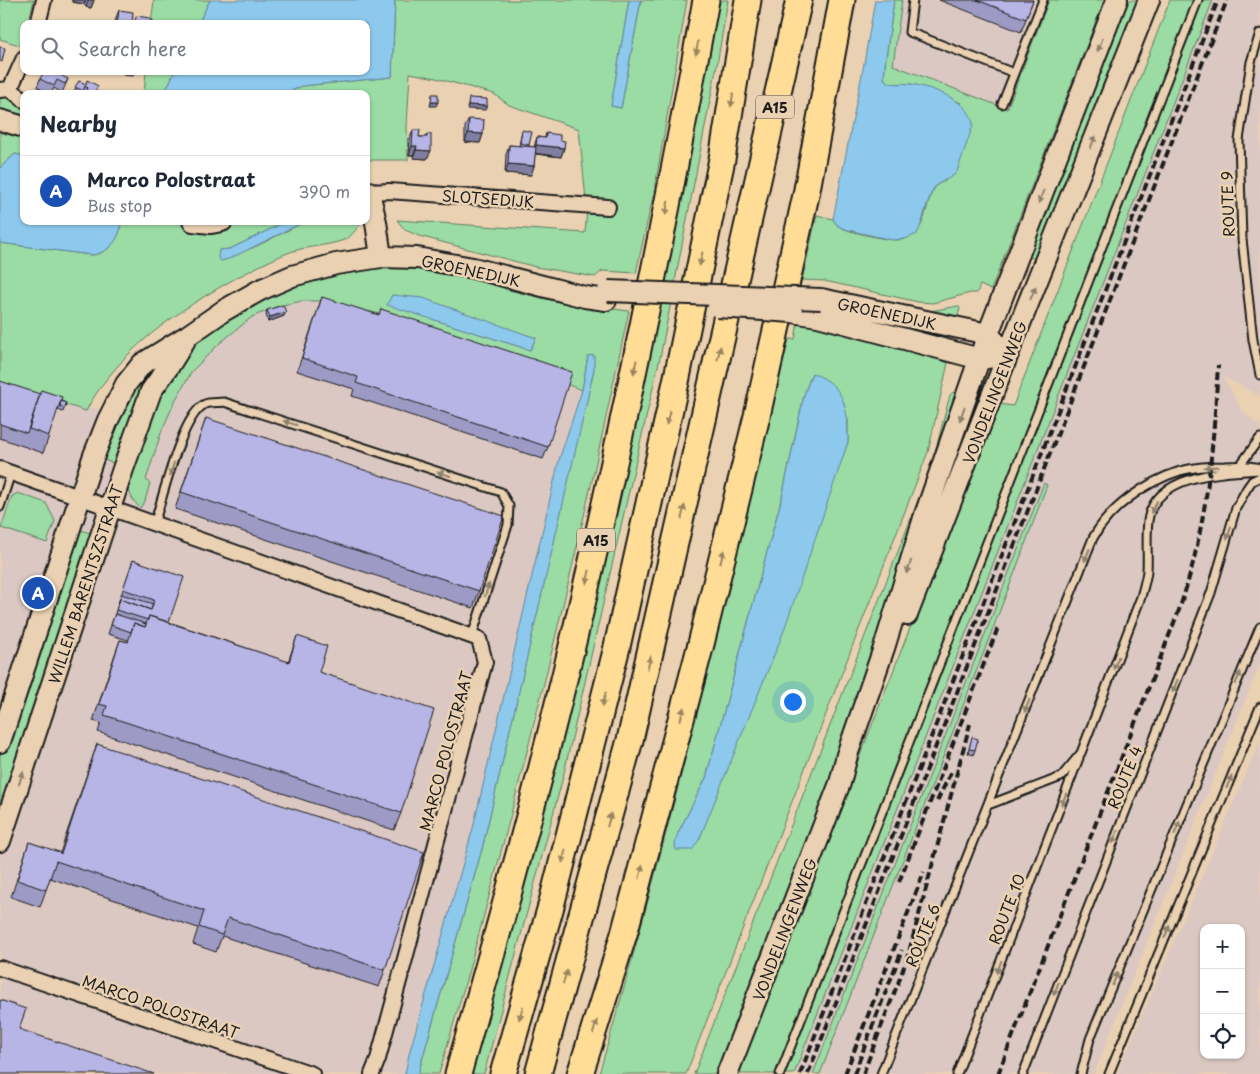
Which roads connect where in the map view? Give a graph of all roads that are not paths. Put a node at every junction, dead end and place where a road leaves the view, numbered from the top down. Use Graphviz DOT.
graph roads {
  1 [pos="44,0"];
  2 [pos="706,0"];
  3 [pos="748,0"];
  4 [pos="785,0"];
  5 [pos="799,0"];
  6 [pos="842,0"];
  7 [pos="913,0"];
  8 [pos="1043,0"];
  9 [pos="1118,0"];
  10 [pos="1149,0"];
  11 [pos="1198,0"];
  12 [pos="39,20"];
  13 [pos="1260,33"];
  14 [pos="20,65"];
  15 [pos="1014,73"];
  16 [pos="5,89"];
  17 [pos="20,98"];
  18 [pos="1002,104"];
  19 [pos="0,120"];
  20 [pos="20,126"];
  21 [pos="370,192"];
  22 [pos="370,202"];
  23 [pos="608,207"];
  24 [pos="750,214"];
  25 [pos="381,257"];
  26 [pos="607,295"];
  27 [pos="820,308"];
  28 [pos="988,334"];
  29 [pos="187,336"];
  30 [pos="946,350"];
  31 [pos="1008,354"];
  32 [pos="980,359"];
  33 [pos="1260,375"];
  34 [pos="970,389"];
  35 [pos="1260,438"];
  36 [pos="1253,447"];
  37 [pos="1241,465"];
  38 [pos="1250,468"];
  39 [pos="1260,469"];
  40 [pos="6,471"];
  41 [pos="1234,472"];
  42 [pos="1260,477"];
  43 [pos="1247,488"];
  44 [pos="80,497"];
  45 [pos="0,507"];
  46 [pos="110,508"];
  47 [pos="154,524"];
  48 [pos="1260,627"];
  49 [pos="472,636"];
  50 [pos="1260,707"];
  51 [pos="0,742"];
  52 [pos="1081,753"];
  53 [pos="840,783"];
  54 [pos="988,805"];
  55 [pos="0,840"];
  56 [pos="0,968"];
  57 [pos="312,1074"];
  58 [pos="372,1074"];
  59 [pos="458,1074"];
  60 [pos="503,1074"];
  61 [pos="538,1074"];
  62 [pos="580,1074"];
  63 [pos="727,1074"];
  64 [pos="780,1074"];
  65 [pos="881,1074"];
  66 [pos="957,1074"];
  67 [pos="1022,1074"];
  68 [pos="1081,1074"];
  69 [pos="1109,1074"];
  1 -- 12 [label="street"];
  2 -- 59 [label="highway, A15, one-way"];
  3 -- 60 [label="highway, one-way"];
  4 -- 24 [label="highway, A15"];
  5 -- 24 [label="highway, A15"];
  62 -- 6 [label="highway, one-way"];
  7 -- 15 [label="lane"];
  8 -- 15 [label="lane"];
  9 -- 28 [label="main road, VONDELINGENWEG, one-way"];
  31 -- 10 [label="main road, VONDELINGENWEG, one-way"];
  11 -- 64 [label="lane"];
  13 -- 33 [label="lane, ROUTE 9"];
  14 -- 16 [label="street"];
  15 -- 18 [label="lane"];
  16 -- 17 [label="street"];
  19 -- 20 [label="main road"];
  21 -- 23 [label="street, SLOTSEDIJK"];
  22 -- 25 [label="main road, SLOTSEDIJK"];
  61 -- 24 [label="highway, A15, one-way"];
  25 -- 26 [label="main road, GROENEDIJK"];
  25 -- 29 [label="main road, WILLEM BARENTSZSTRAAT"];
  26 -- 27 [label="main road, GROENEDIJK, bridge"];
  26 -- 27 [label="main road, GROENEDIJK, bridge"];
  27 -- 28 [label="main road, GROENEDIJK"];
  27 -- 30 [label="main road, GROENEDIJK"];
  28 -- 31 [label="main road"];
  28 -- 32 [label="main road, VONDELINGENWEG"];
  29 -- 44 [label="main road, WILLEM BARENTSZSTRAAT"];
  29 -- 46 [label="main road, WILLEM BARENTSZSTRAAT"];
  30 -- 32 [label="main road, GROENEDIJK"];
  30 -- 34 [label="main road"];
  31 -- 32 [label="main road, GROENEDIJK"];
  31 -- 53 [label="main road, VONDELINGENWEG"];
  32 -- 34 [label="main road, VONDELINGENWEG"];
  34 -- 53 [label="main road, VONDELINGENWEG, one-way"];
  35 -- 36 [label="lane"];
  36 -- 37 [label="lane"];
  36 -- 38 [label="lane"];
  37 -- 38 [label="lane, ROUTE 6"];
  37 -- 41 [label="lane"];
  37 -- 54 [label="lane, ROUTE 6, one-way"];
  38 -- 39 [label="lane"];
  38 -- 41 [label="lane, ROUTE 10"];
  38 -- 43 [label="lane"];
  40 -- 44 [label="street"];
  40 -- 45 [label="lane"];
  41 -- 52 [label="lane, ROUTE 10, one-way"];
  42 -- 43 [label="lane"];
  43 -- 67 [label="lane, ROUTE 4, one-way"];
  44 -- 46 [label="street"];
  44 -- 51 [label="main road, WILLEM BARENTSZSTRAAT"];
  46 -- 47 [label="street"];
  55 -- 46 [label="main road, WILLEM BARENTSZSTRAAT, one-way"];
  47 -- 49 [label="street"];
  49 -- 47 [label="lane, one-way"];
  68 -- 48 [label="lane, one-way"];
  49 -- 58 [label="street, MARCO POLOSTRAAT"];
  69 -- 50 [label="lane, one-way"];
  52 -- 54 [label="lane"];
  52 -- 66 [label="lane, ROUTE 10, one-way"];
  53 -- 63 [label="main road, VONDELINGENWEG"];
  54 -- 65 [label="lane, ROUTE 6"];
  56 -- 57 [label="street, MARCO POLOSTRAAT"];
}
